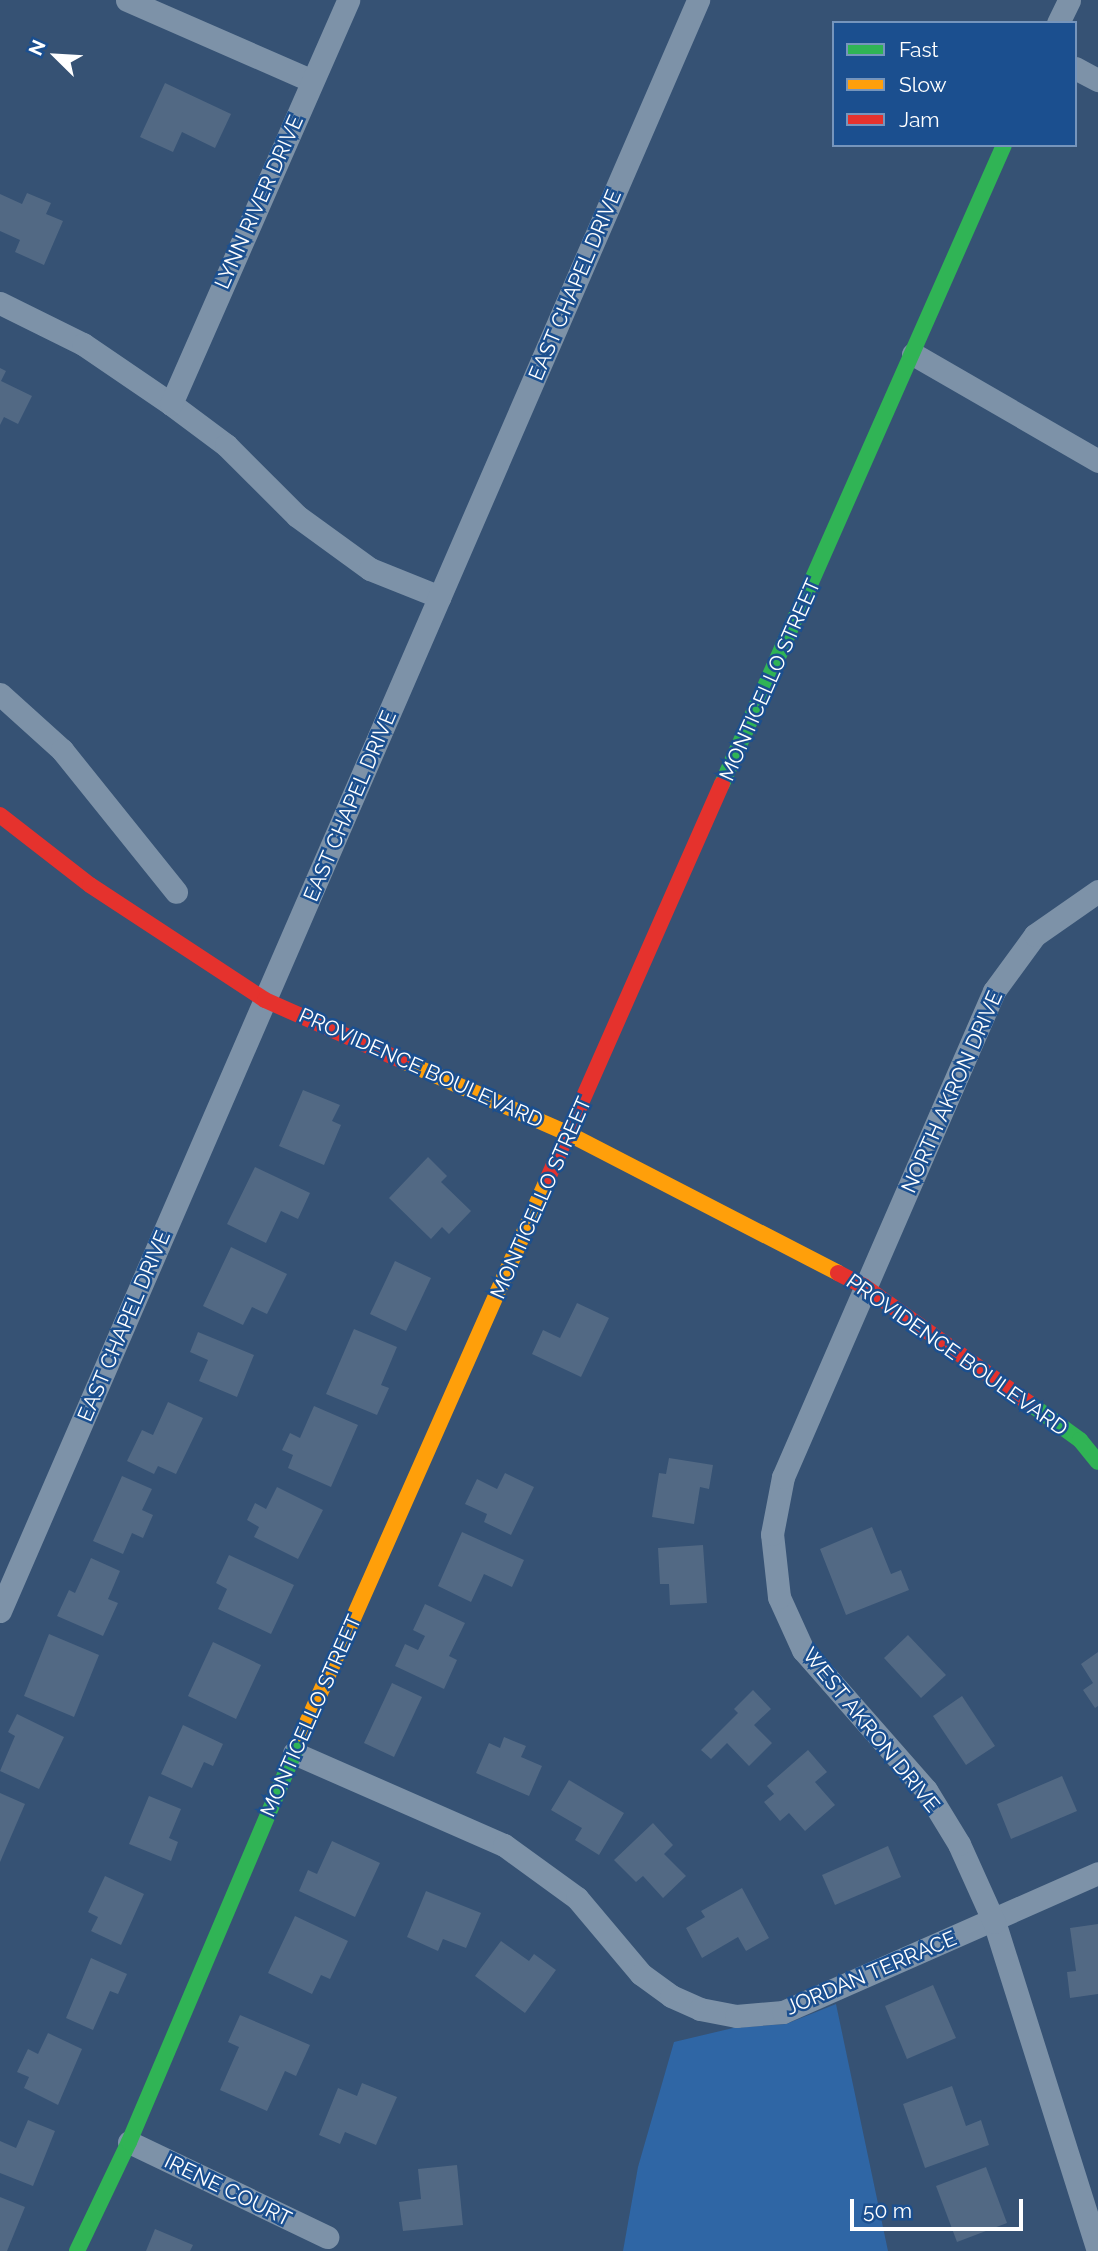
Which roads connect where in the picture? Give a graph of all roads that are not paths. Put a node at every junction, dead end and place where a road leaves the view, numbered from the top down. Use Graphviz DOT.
graph roads {
  1 [pos="127,0"];
  2 [pos="348,0"];
  3 [pos="698,0"];
  4 [pos="1069,0"];
  5 [pos="1059,21"];
  6 [pos="1077,69"];
  7 [pos="1098,80"];
  8 [pos="312,81"];
  9 [pos="1003,147"];
  10 [pos="0,303"];
  11 [pos="913,354"];
  12 [pos="171,404"];
  13 [pos="1098,461"];
  14 [pos="440,597"];
  15 [pos="0,694"];
  16 [pos="0,815"];
  17 [pos="1098,891"];
  18 [pos="177,892"];
  19 [pos="265,1000"];
  20 [pos="569,1134"];
  21 [pos="865,1287"];
  22 [pos="1098,1462"];
  23 [pos="0,1611"];
  24 [pos="294,1753"];
  25 [pos="1098,1873"];
  26 [pos="994,1922"];
  27 [pos="130,2142"];
  28 [pos="327,2238"];
  29 [pos="77,2251"];
  30 [pos="1097,2251"];
  1 -- 8 [label="street"];
  2 -- 8 [label="street, LYNN RIVER DRIVE"];
  3 -- 14 [label="street, EAST CHAPEL DRIVE"];
  4 -- 5 [label="street"];
  6 -- 7 [label="street"];
  8 -- 12 [label="street, LYNN RIVER DRIVE"];
  9 -- 11 [label="street, MONTICELLO STREET"];
  10 -- 12 [label="street"];
  11 -- 13 [label="street"];
  11 -- 20 [label="street, MONTICELLO STREET"];
  12 -- 14 [label="street"];
  14 -- 19 [label="street, EAST CHAPEL DRIVE"];
  15 -- 18 [label="street"];
  16 -- 19 [label="street, PROVIDENCE BOULEVARD"];
  17 -- 21 [label="street, NORTH AKRON DRIVE"];
  19 -- 20 [label="street, PROVIDENCE BOULEVARD"];
  19 -- 23 [label="street, EAST CHAPEL DRIVE"];
  20 -- 21 [label="street, PROVIDENCE BOULEVARD"];
  20 -- 24 [label="street, MONTICELLO STREET"];
  21 -- 22 [label="street, PROVIDENCE BOULEVARD"];
  21 -- 26 [label="street, WEST AKRON DRIVE"];
  24 -- 26 [label="street, JORDAN TERRACE"];
  24 -- 27 [label="street, MONTICELLO STREET"];
  25 -- 26 [label="street, JORDAN TERRACE"];
  26 -- 30 [label="street, WEST AKRON DRIVE"];
  27 -- 28 [label="street, IRENE COURT"];
  27 -- 29 [label="street, MONTICELLO STREET"];
}
